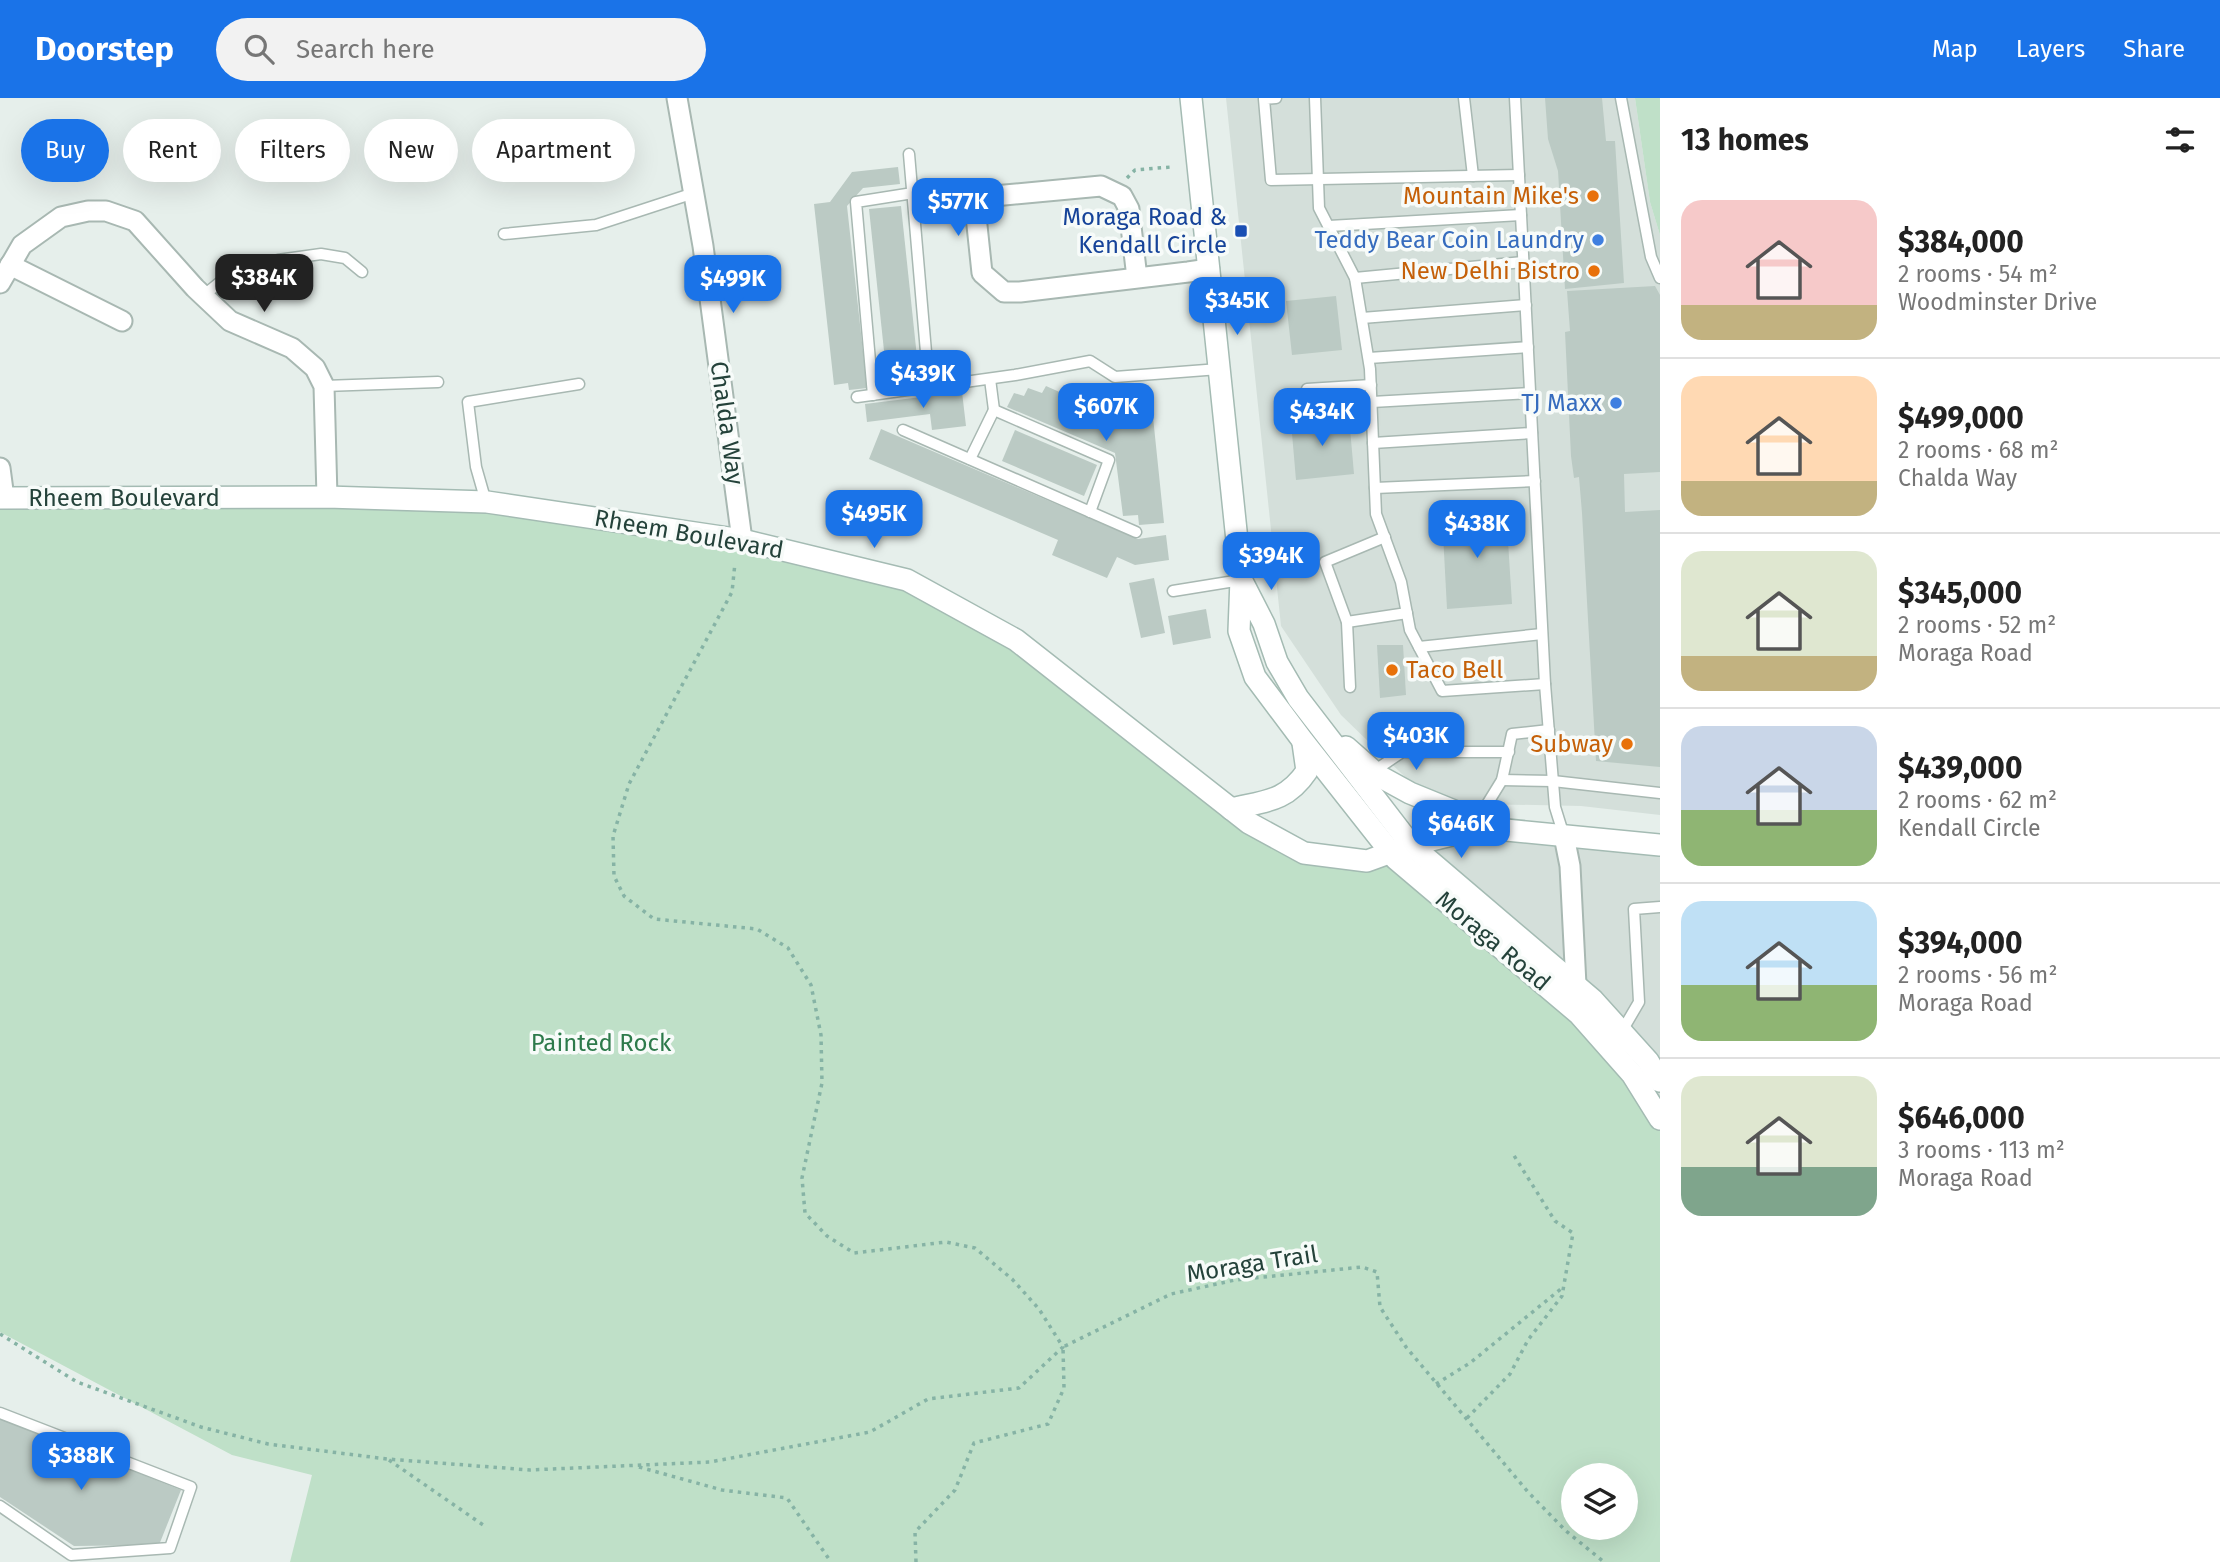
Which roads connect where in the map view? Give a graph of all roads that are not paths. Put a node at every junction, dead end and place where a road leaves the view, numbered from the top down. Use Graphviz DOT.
graph roads {
  1 [pos="677,98"];
  2 [pos="1191,98"];
  3 [pos="1276,98"];
  4 [pos="1315,98"];
  5 [pos="1464,98"];
  6 [pos="1515,98"];
  7 [pos="1620,98"];
  8 [pos="909,155"];
  9 [pos="1519,175"];
  10 [pos="1473,176"];
  11 [pos="1318,179"];
  12 [pos="694,193"];
  13 [pos="913,193"];
  14 [pos="1521,215"];
  15 [pos="1329,226"];
  16 [pos="505,234"];
  17 [pos="1523,262"];
  18 [pos="10,265"];
  19 [pos="1209,269"];
  20 [pos="362,272"];
  21 [pos="1137,278"];
  22 [pos="1355,278"];
  23 [pos="1660,278"];
  24 [pos="0,284"];
  25 [pos="203,296"];
  26 [pos="1525,305"];
  27 [pos="1362,318"];
  28 [pos="122,321"];
  29 [pos="1528,347"];
  30 [pos="1369,358"];
  31 [pos="1219,369"];
  32 [pos="990,379"];
  33 [pos="438,382"];
  34 [pos="579,384"];
  35 [pos="1371,385"];
  36 [pos="324,386"];
  37 [pos="929,387"];
  38 [pos="1307,389"];
  39 [pos="1530,393"];
  40 [pos="873,395"];
  41 [pos="857,397"];
  42 [pos="1372,402"];
  43 [pos="994,410"];
  44 [pos="902,430"];
  45 [pos="1532,433"];
  46 [pos="1373,443"];
  47 [pos="970,459"];
  48 [pos="0,468"];
  49 [pos="1535,481"];
  50 [pos="1375,488"];
  51 [pos="327,497"];
  52 [pos="2,498"];
  53 [pos="486,502"];
  54 [pos="1090,512"];
  55 [pos="1136,532"];
  56 [pos="1385,537"];
  57 [pos="742,540"];
  58 [pos="1241,579"];
  59 [pos="1172,591"];
  60 [pos="1407,613"];
  61 [pos="1347,622"];
  62 [pos="1542,634"];
  63 [pos="1419,647"];
  64 [pos="1545,684"];
  65 [pos="1350,687"];
  66 [pos="1549,730"];
  67 [pos="1325,733"];
  68 [pos="1303,741"];
  69 [pos="1508,752"];
  70 [pos="1374,771"];
  71 [pos="1502,780"];
  72 [pos="1553,781"];
  73 [pos="1660,793"];
  74 [pos="1231,809"];
  75 [pos="1487,824"];
  76 [pos="1564,836"];
  77 [pos="1660,845"];
  78 [pos="1402,849"];
  79 [pos="1660,907"];
  80 [pos="1576,985"];
  81 [pos="1621,1031"];
  82 [pos="1660,1081"];
  83 [pos="1660,1119"];
  84 [pos="0,1413"];
  85 [pos="0,1506"];
  1 -- 12 [label="street, Chalda Way"];
  2 -- 19 [label="main road, Moraga Road"];
  3 -- 11 [label="lane"];
  4 -- 11 [label="lane"];
  5 -- 10 [label="lane"];
  6 -- 9 [label="lane"];
  7 -- 23 [label="lane"];
  8 -- 13 [label="lane"];
  9 -- 10 [label="lane"];
  9 -- 14 [label="lane"];
  10 -- 11 [label="lane"];
  11 -- 15 [label="lane"];
  12 -- 16 [label="lane"];
  12 -- 57 [label="street, Chalda Way"];
  13 -- 37 [label="lane"];
  13 -- 40 [label="lane"];
  14 -- 15 [label="lane"];
  14 -- 17 [label="lane"];
  15 -- 22 [label="lane"];
  17 -- 22 [label="lane"];
  17 -- 26 [label="lane"];
  18 -- 24 [label="street"];
  18 -- 25 [label="street"];
  18 -- 28 [label="street"];
  19 -- 21 [label="street"];
  19 -- 31 [label="main road, Moraga Road"];
  20 -- 25 [label="lane"];
  21 -- 21 [label="street"];
  22 -- 27 [label="lane"];
  25 -- 36 [label="street"];
  26 -- 27 [label="lane"];
  26 -- 29 [label="lane"];
  27 -- 30 [label="lane"];
  29 -- 30 [label="lane"];
  29 -- 39 [label="lane"];
  30 -- 35 [label="lane"];
  31 -- 32 [label="lane"];
  31 -- 58 [label="main road, Moraga Road"];
  32 -- 37 [label="lane"];
  32 -- 43 [label="lane"];
  33 -- 36 [label="lane"];
  34 -- 53 [label="lane"];
  35 -- 38 [label="lane"];
  35 -- 42 [label="lane"];
  36 -- 51 [label="street"];
  37 -- 40 [label="lane"];
  39 -- 42 [label="lane"];
  39 -- 45 [label="lane"];
  40 -- 41 [label="lane"];
  42 -- 46 [label="lane"];
  43 -- 47 [label="lane"];
  43 -- 54 [label="lane"];
  44 -- 47 [label="lane"];
  45 -- 46 [label="lane"];
  45 -- 49 [label="lane"];
  46 -- 50 [label="lane"];
  47 -- 54 [label="lane"];
  48 -- 52 [label="street"];
  49 -- 50 [label="lane"];
  49 -- 62 [label="lane"];
  50 -- 56 [label="lane"];
  51 -- 52 [label="main road, Rheem Boulevard"];
  51 -- 53 [label="main road, Rheem Boulevard"];
  53 -- 57 [label="main road, Rheem Boulevard"];
  54 -- 55 [label="lane"];
  56 -- 60 [label="lane"];
  56 -- 61 [label="lane"];
  57 -- 74 [label="main road, Rheem Boulevard"];
  58 -- 59 [label="lane"];
  58 -- 67 [label="main road, Moraga Road"];
  58 -- 68 [label="main road, Moraga Road"];
  60 -- 61 [label="lane"];
  60 -- 63 [label="lane"];
  61 -- 65 [label="lane"];
  62 -- 63 [label="lane"];
  62 -- 64 [label="lane"];
  63 -- 64 [label="lane"];
  64 -- 66 [label="lane"];
  66 -- 69 [label="lane"];
  66 -- 72 [label="lane"];
  67 -- 70 [label="main road"];
  67 -- 78 [label="main road, Moraga Road"];
  68 -- 74 [label="main road"];
  68 -- 78 [label="main road, Moraga Road"];
  69 -- 70 [label="lane"];
  69 -- 71 [label="lane"];
  70 -- 75 [label="main road"];
  71 -- 72 [label="lane"];
  71 -- 75 [label="lane"];
  72 -- 73 [label="lane"];
  72 -- 76 [label="lane"];
  74 -- 78 [label="main road, Rheem Boulevard"];
  75 -- 76 [label="main road, Rheem Boulevard"];
  75 -- 78 [label="main road, Rheem Boulevard"];
  76 -- 77 [label="main road, Rheem Boulevard"];
  76 -- 80 [label="street"];
  78 -- 80 [label="main road, Moraga Road"];
  78 -- 83 [label="main road, Moraga Road"];
  79 -- 81 [label="lane"];
  80 -- 81 [label="main road, Moraga Road"];
  81 -- 82 [label="main road, Moraga Road"];
  84 -- 85 [label="lane"];
}
